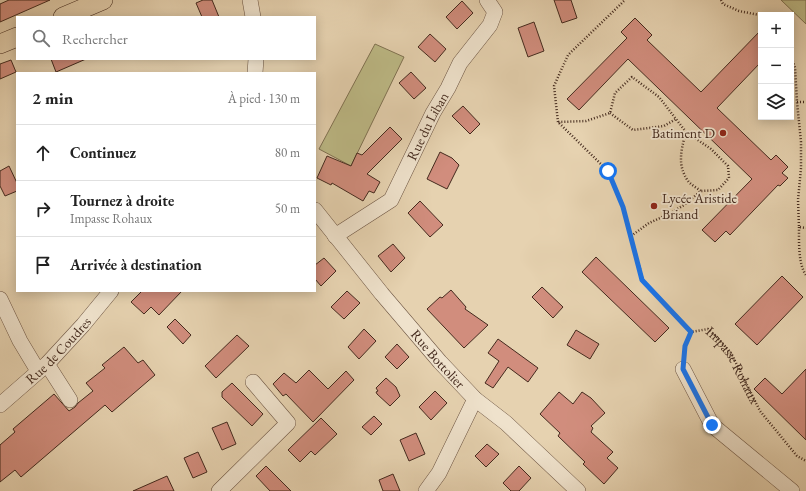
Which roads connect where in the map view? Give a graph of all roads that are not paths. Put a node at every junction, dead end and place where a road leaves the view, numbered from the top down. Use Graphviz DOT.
graph roads {
  1 [pos="103,0"];
  2 [pos="250,0"];
  3 [pos="487,0"];
  4 [pos="65,16"];
  5 [pos="253,16"];
  6 [pos="16,37"];
  7 [pos="0,44"];
  8 [pos="256,60"];
  9 [pos="255,72"];
  10 [pos="316,211"];
  11 [pos="335,236"];
  12 [pos="110,292"];
  13 [pos="0,299"];
  14 [pos="43,368"];
  15 [pos="683,369"];
  16 [pos="253,382"];
  17 [pos="475,399"];
  18 [pos="70,400"];
  19 [pos="0,405"];
  20 [pos="219,491"];
  21 [pos="426,491"];
  22 [pos="578,491"];
  23 [pos="792,491"];
  1 -- 4 [label="main road"];
  2 -- 5 [label="street"];
  3 -- 11 [label="street, Rue du Liban"];
  6 -- 7 [label="main road"];
  8 -- 9 [label="street"];
  10 -- 11 [label="street, Rue Bottolier"];
  11 -- 17 [label="street, Rue Bottolier"];
  12 -- 14 [label="street, Rue de Coudres"];
  13 -- 14 [label="street"];
  14 -- 18 [label="street"];
  14 -- 19 [label="street, Rue de Coudres"];
  15 -- 23 [label="street"];
  16 -- 20 [label="street"];
  17 -- 21 [label="street"];
  17 -- 22 [label="street, Rue Bottolier"];
}
